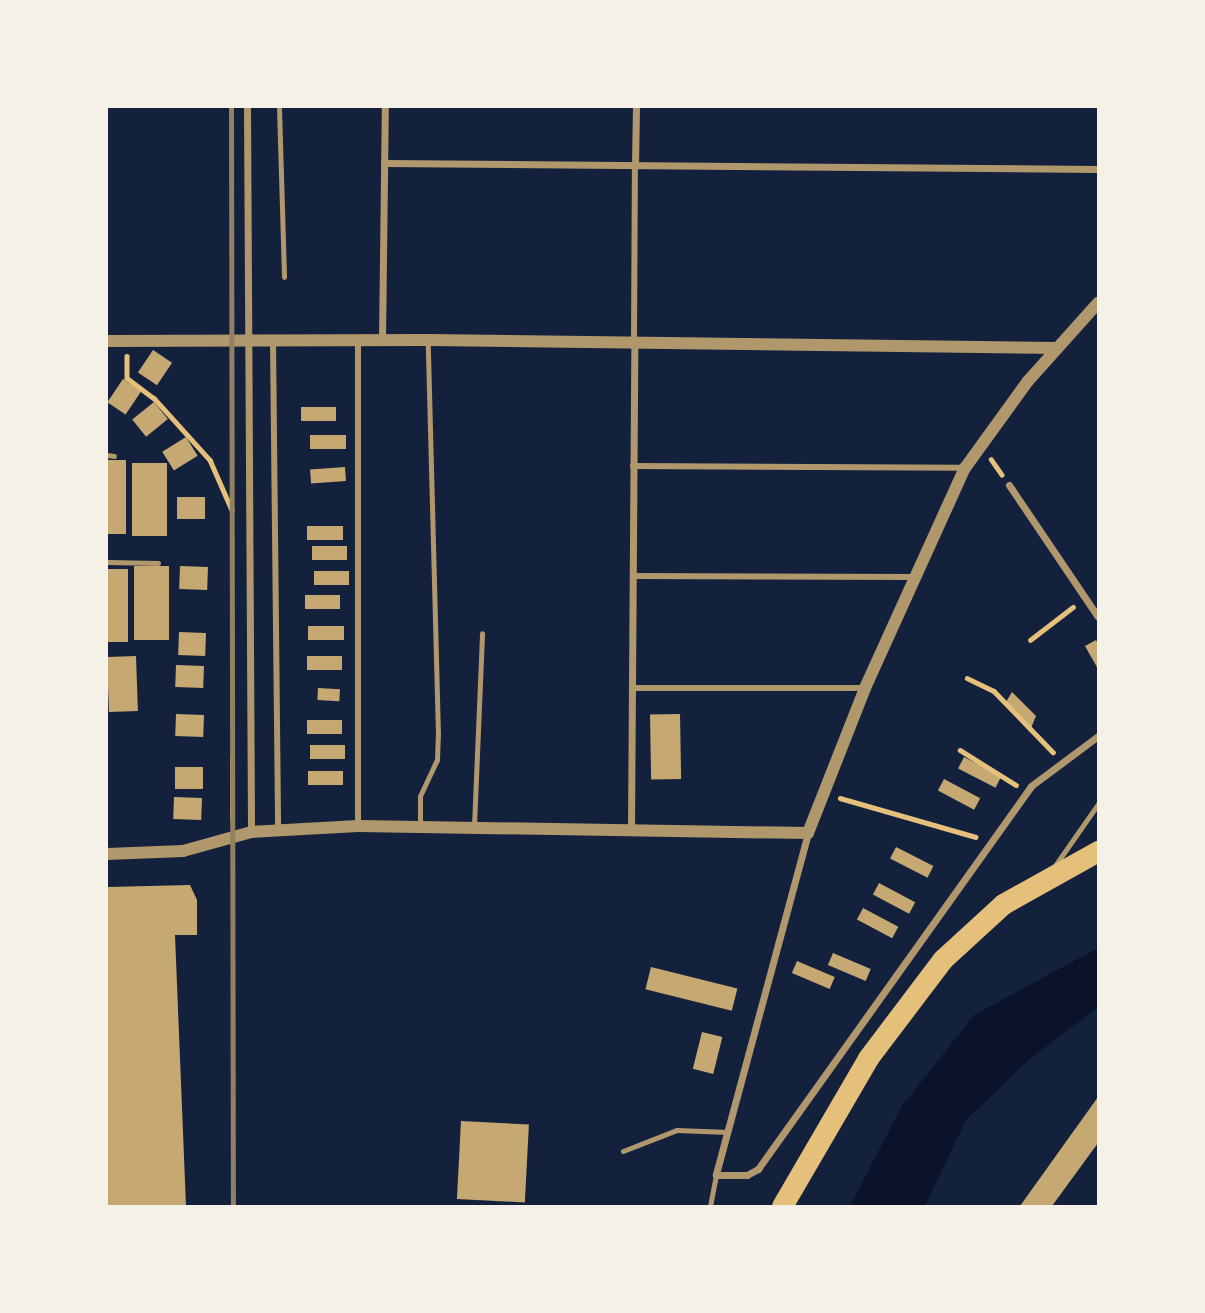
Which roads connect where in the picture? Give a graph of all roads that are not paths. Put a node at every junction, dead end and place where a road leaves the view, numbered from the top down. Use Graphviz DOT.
graph roads {
  1 [pos="247,107"];
  2 [pos="279,107"];
  3 [pos="384,107"];
  4 [pos="636,107"];
  5 [pos="384,163"];
  6 [pos="635,165"];
  7 [pos="1098,169"];
  8 [pos="284,277"];
  9 [pos="1098,303"];
  10 [pos="246,340"];
  11 [pos="273,340"];
  12 [pos="358,340"];
  13 [pos="382,340"];
  14 [pos="428,340"];
  15 [pos="107,341"];
  16 [pos="634,342"];
  17 [pos="1057,348"];
  18 [pos="107,456"];
  19 [pos="114,456"];
  20 [pos="633,466"];
  21 [pos="965,468"];
  22 [pos="1009,485"];
  23 [pos="107,562"];
  24 [pos="158,563"];
  25 [pos="632,576"];
  26 [pos="915,578"];
  27 [pos="1098,617"];
  28 [pos="482,633"];
  29 [pos="632,688"];
  30 [pos="865,688"];
  31 [pos="1098,736"];
  32 [pos="1098,804"];
  33 [pos="359,826"];
  34 [pos="420,826"];
  35 [pos="474,827"];
  36 [pos="631,828"];
  37 [pos="278,830"];
  38 [pos="251,832"];
  39 [pos="808,833"];
  40 [pos="1098,851"];
  41 [pos="107,854"];
  42 [pos="1048,876"];
  43 [pos="728,1132"];
  44 [pos="622,1151"];
  45 [pos="716,1175"];
  46 [pos="710,1206"];
  47 [pos="782,1206"];
  1 -- 10 [label="street"];
  2 -- 8 [label="lane"];
  3 -- 5 [label="street"];
  4 -- 6 [label="street"];
  5 -- 6 [label="street"];
  5 -- 13 [label="street"];
  6 -- 7 [label="street"];
  6 -- 16 [label="street"];
  9 -- 17 [label="street"];
  10 -- 11 [label="street"];
  10 -- 15 [label="street"];
  10 -- 38 [label="street"];
  11 -- 12 [label="street"];
  11 -- 37 [label="street"];
  12 -- 13 [label="street"];
  12 -- 33 [label="street"];
  13 -- 14 [label="street"];
  14 -- 16 [label="street"];
  14 -- 34 [label="lane"];
  16 -- 17 [label="street"];
  16 -- 20 [label="street"];
  17 -- 21 [label="street"];
  18 -- 19 [label="lane"];
  20 -- 21 [label="street"];
  20 -- 25 [label="street"];
  21 -- 26 [label="street"];
  22 -- 27 [label="street"];
  23 -- 24 [label="lane"];
  25 -- 26 [label="street"];
  25 -- 29 [label="street"];
  26 -- 30 [label="street"];
  28 -- 35 [label="lane"];
  29 -- 30 [label="street"];
  29 -- 36 [label="street"];
  30 -- 39 [label="street"];
  31 -- 45 [label="street"];
  32 -- 42 [label="lane"];
  33 -- 34 [label="street"];
  33 -- 37 [label="street"];
  34 -- 35 [label="street"];
  35 -- 36 [label="street"];
  36 -- 39 [label="street"];
  37 -- 38 [label="street"];
  38 -- 41 [label="street"];
  39 -- 43 [label="street"];
  40 -- 42 [label="highway"];
  42 -- 47 [label="highway"];
  43 -- 44 [label="lane"];
  43 -- 45 [label="street"];
  45 -- 46 [label="lane"];
}
